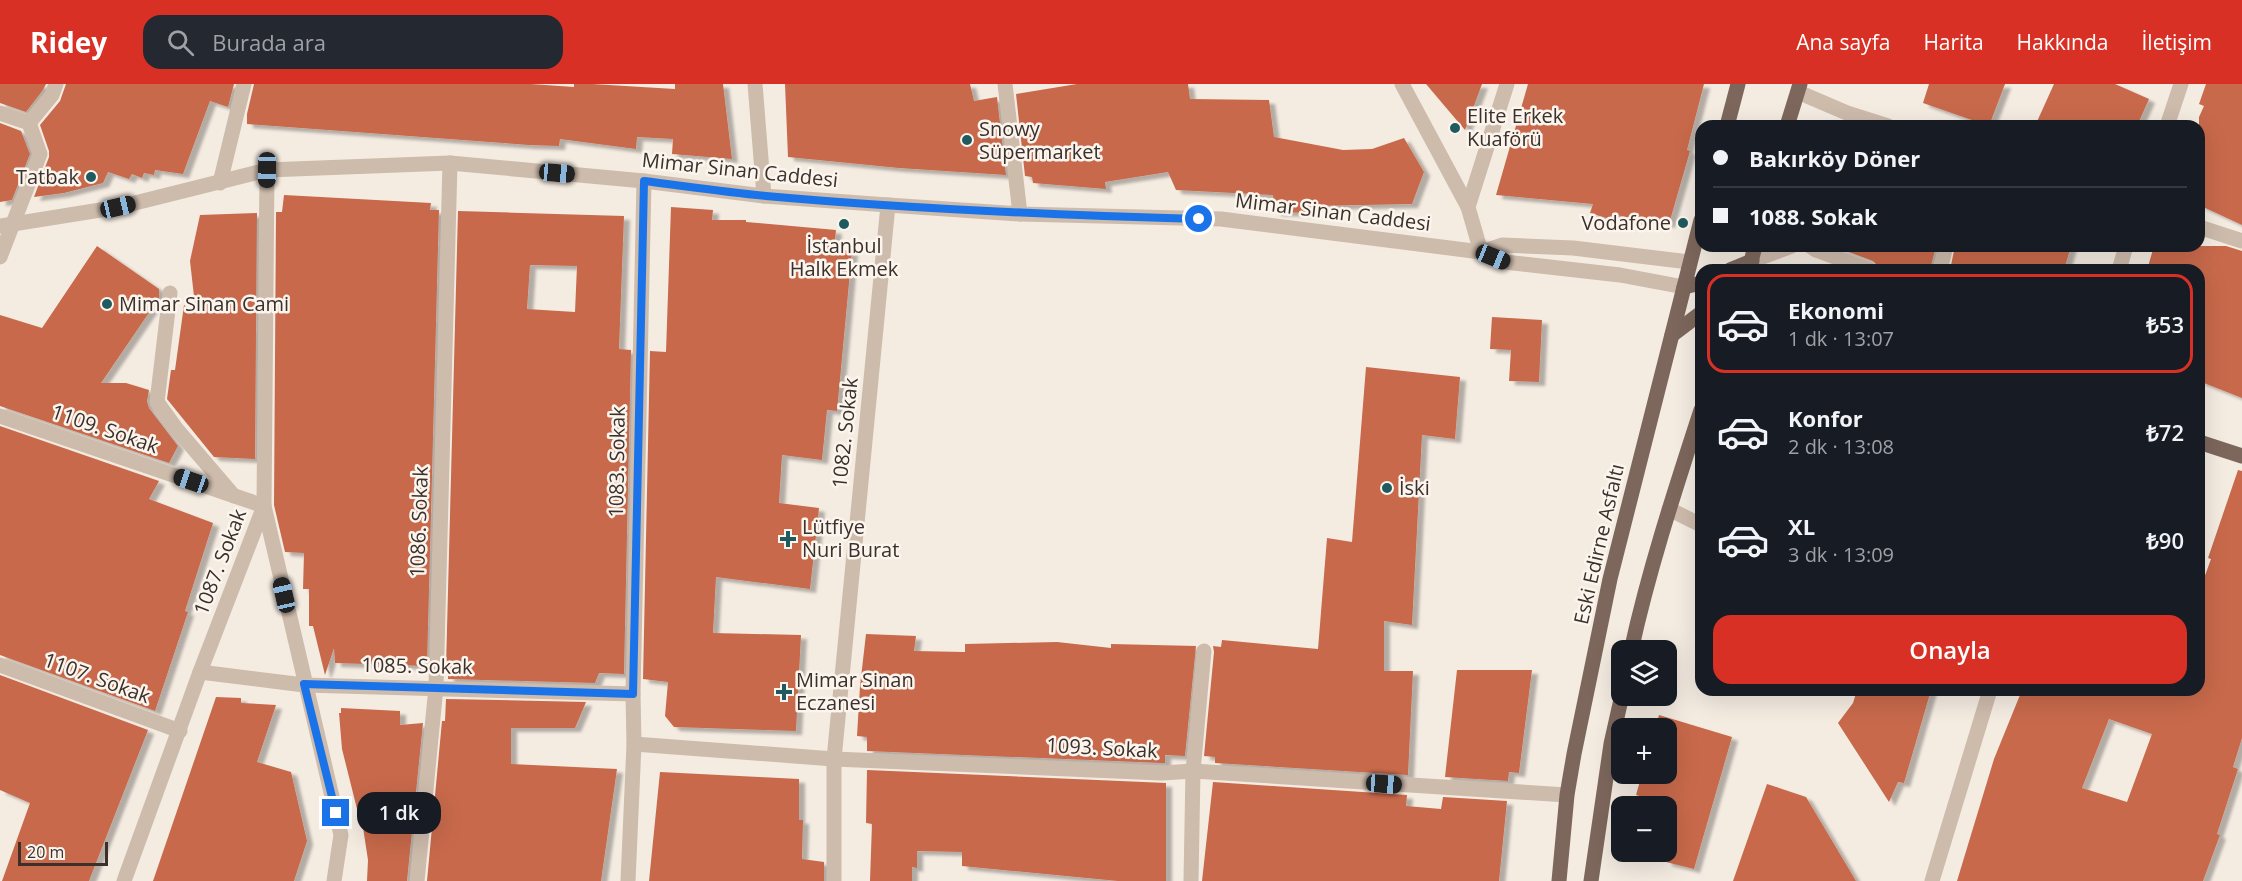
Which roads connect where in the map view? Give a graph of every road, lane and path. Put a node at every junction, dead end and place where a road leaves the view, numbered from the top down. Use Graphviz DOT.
graph roads {
  1 [pos="56,84"];
  2 [pos="244,84"];
  3 [pos="755,84"];
  4 [pos="1005,84"];
  5 [pos="1402,84"];
  6 [pos="1507,84"];
  7 [pos="1738,84"];
  8 [pos="2181,84"];
  9 [pos="1799,88"];
  10 [pos="0,113"];
  11 [pos="1729,120"];
  12 [pos="1789,120"];
  13 [pos="1869,120"];
  14 [pos="2169,120"];
  15 [pos="29,123"];
  16 [pos="450,163"];
  17 [pos="267,170"];
  18 [pos="644,181"];
  19 [pos="220,183"];
  20 [pos="764,196"];
  21 [pos="888,206"];
  22 [pos="1468,207"];
  23 [pos="1020,214"];
  24 [pos="7,226"];
  25 [pos="2205,229"];
  26 [pos="1695,241"];
  27 [pos="2242,241"];
  28 [pos="1481,252"];
  29 [pos="1774,252"];
  30 [pos="1820,252"];
  31 [pos="0,257"];
  32 [pos="1752,259"];
  33 [pos="1689,262"];
  34 [pos="1854,264"];
  35 [pos="1695,284"];
  36 [pos="1684,287"];
  37 [pos="170,293"];
  38 [pos="1695,318"];
  39 [pos="1672,335"];
  40 [pos="0,416"];
  41 [pos="1695,429"];
  42 [pos="2205,444"];
  43 [pos="2242,456"];
  44 [pos="234,496"];
  45 [pos="264,506"];
  46 [pos="1669,509"];
  47 [pos="1695,522"];
  48 [pos="1633,640"];
  49 [pos="1204,651"];
  50 [pos="0,665"];
  51 [pos="200,672"];
  52 [pos="304,684"];
  53 [pos="436,687"];
  54 [pos="633,694"];
  55 [pos="1988,696"];
  56 [pos="1620,706"];
  57 [pos="180,731"];
  58 [pos="634,744"];
  59 [pos="834,759"];
  60 [pos="1193,771"];
  61 [pos="1567,795"];
  62 [pos="124,881"];
  63 [pos="334,881"];
  64 [pos="417,881"];
  65 [pos="628,881"];
  66 [pos="834,881"];
  67 [pos="1191,881"];
  68 [pos="1559,881"];
  69 [pos="1591,881"];
  70 [pos="1932,881"];
  1 -- 15 [label="street"];
  2 -- 19 [label="street"];
  3 -- 20 [label="street"];
  4 -- 23 [label="street"];
  5 -- 22 [label="street"];
  6 -- 22 [label="street"];
  7 -- 11 [label="main road"];
  8 -- 14 [label="street"];
  9 -- 12 [label="main road"];
  9 -- 13 [label="street"];
  10 -- 15 [label="street"];
  15 -- 24 [label="street"];
  16 -- 17 [label="street, Mimar Sinan Caddesi"];
  16 -- 18 [label="street, Mimar Sinan Caddesi"];
  16 -- 53 [label="street, 1086. Sokak"];
  17 -- 19 [label="street, Mimar Sinan Caddesi"];
  17 -- 45 [label="street, 1087. Sokak"];
  18 -- 20 [label="street, Mimar Sinan Caddesi"];
  18 -- 54 [label="street, 1083. Sokak"];
  19 -- 24 [label="street, Mimar Sinan Caddesi"];
  20 -- 21 [label="street, Mimar Sinan Caddesi"];
  21 -- 23 [label="street, Mimar Sinan Caddesi"];
  21 -- 59 [label="street, 1082. Sokak"];
  22 -- 28 [label="street"];
  23 -- 28 [label="street, Mimar Sinan Caddesi"];
  24 -- 31 [label="street"];
  25 -- 27 [label="street"];
  26 -- 33 [label="main road, Eski Edirne Asfaltı"];
  28 -- 33 [label="street"];
  28 -- 36 [label="street"];
  29 -- 32 [label="street"];
  30 -- 34 [label="street"];
  33 -- 36 [label="main road, Eski Edirne Asfaltı"];
  35 -- 36 [label="main road"];
  36 -- 39 [label="main road, Eski Edirne Asfaltı"];
  37 -- 44 [label="street"];
  38 -- 39 [label="main road"];
  39 -- 61 [label="main road, Eski Edirne Asfaltı"];
  40 -- 44 [label="street, 1109. Sokak"];
  41 -- 46 [label="main road"];
  42 -- 43 [label="main road"];
  44 -- 45 [label="street, 1109. Sokak"];
  45 -- 51 [label="street, 1087. Sokak"];
  45 -- 52 [label="street"];
  46 -- 47 [label="street"];
  46 -- 48 [label="main road"];
  49 -- 60 [label="street"];
  50 -- 57 [label="street, 1107. Sokak"];
  51 -- 52 [label="street, 1085. Sokak"];
  51 -- 57 [label="street, 1087. Sokak"];
  52 -- 53 [label="street, 1085. Sokak"];
  52 -- 63 [label="street"];
  53 -- 54 [label="street, 1085. Sokak"];
  53 -- 64 [label="street, 1086. Sokak"];
  54 -- 58 [label="street, 1083. Sokak"];
  55 -- 70 [label="street"];
  56 -- 69 [label="main road"];
  57 -- 62 [label="street, 1087. Sokak"];
  58 -- 59 [label="street, 1093. Sokak"];
  58 -- 65 [label="street, 1083. Sokak"];
  59 -- 60 [label="street, 1093. Sokak"];
  59 -- 66 [label="street, 1082. Sokak"];
  60 -- 61 [label="street, 1093. Sokak"];
  60 -- 67 [label="street"];
  61 -- 68 [label="main road, Eski Edirne Asfaltı"];
}
